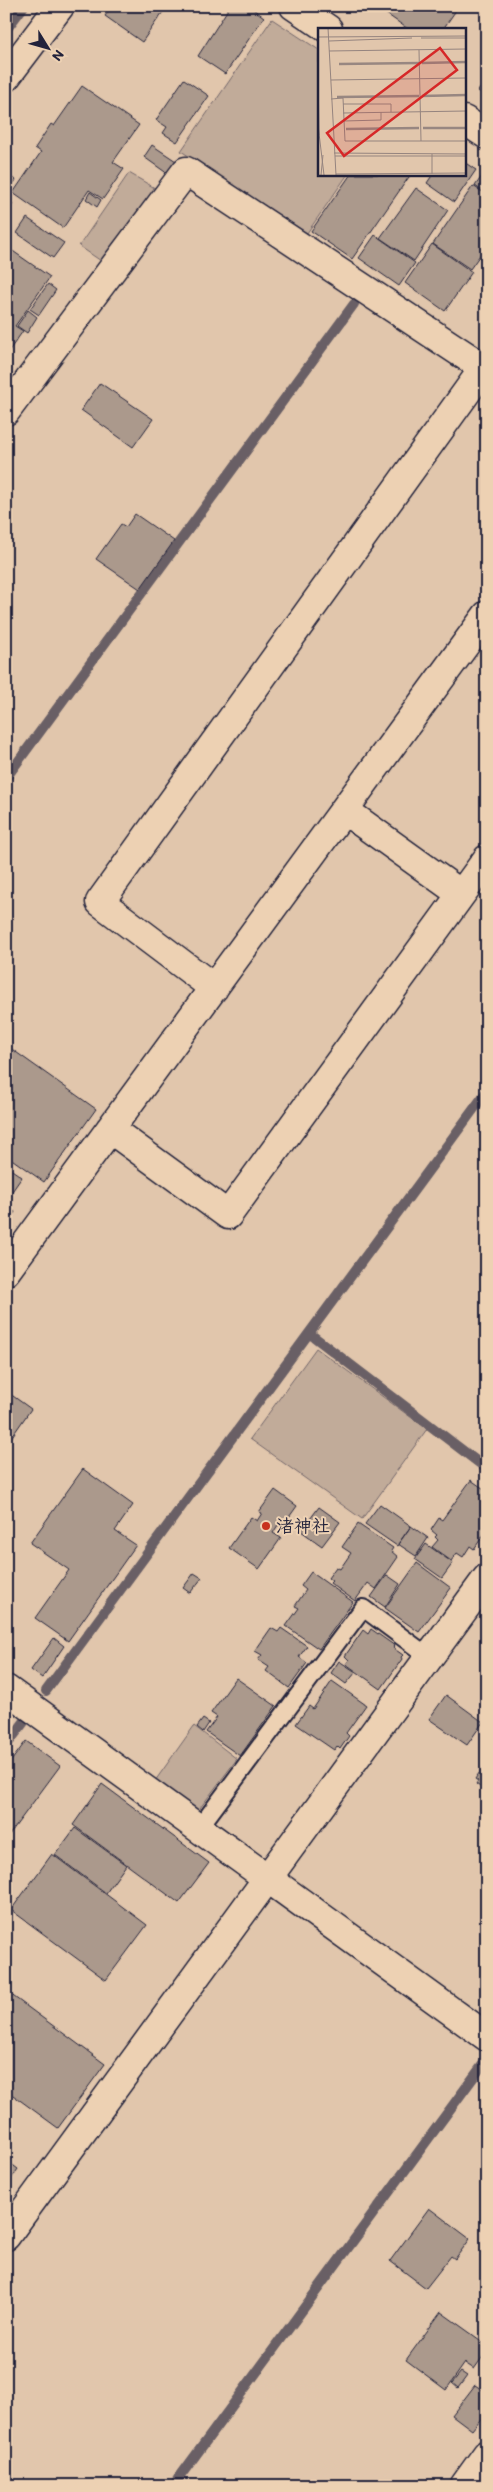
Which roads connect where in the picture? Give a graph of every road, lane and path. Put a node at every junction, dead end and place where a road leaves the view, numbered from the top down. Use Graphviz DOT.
graph roads {
  1 [pos="60,6"];
  2 [pos="294,6"];
  3 [pos="327,28"];
  4 [pos="6,77"];
  5 [pos="466,121"];
  6 [pos="487,135"];
  7 [pos="485,369"];
  8 [pos="6,410"];
  9 [pos="487,615"];
  10 [pos="344,810"];
  11 [pos="487,859"];
  12 [pos="462,894"];
  13 [pos="214,988"];
  14 [pos="110,1129"];
  15 [pos="6,1271"];
  16 [pos="487,1578"];
  17 [pos="429,1656"];
  18 [pos="6,1689"];
  19 [pos="199,1828"];
  20 [pos="268,1878"];
  21 [pos="487,2037"];
  22 [pos="6,2236"];
  23 [pos="487,2454"];
  24 [pos="464,2486"];
  1 -- 4 [label="street"];
  2 -- 3 [label="street"];
  5 -- 6 [label="street"];
  7 -- 8 [label="street"];
  7 -- 13 [label="street"];
  9 -- 10 [label="street"];
  10 -- 12 [label="street"];
  10 -- 13 [label="street"];
  11 -- 12 [label="street"];
  12 -- 14 [label="street"];
  13 -- 14 [label="street"];
  14 -- 15 [label="street"];
  16 -- 17 [label="street"];
  17 -- 19 [label="lane"];
  17 -- 20 [label="street"];
  18 -- 19 [label="street"];
  19 -- 20 [label="street"];
  20 -- 21 [label="street"];
  20 -- 22 [label="street"];
  23 -- 24 [label="street"];
}
